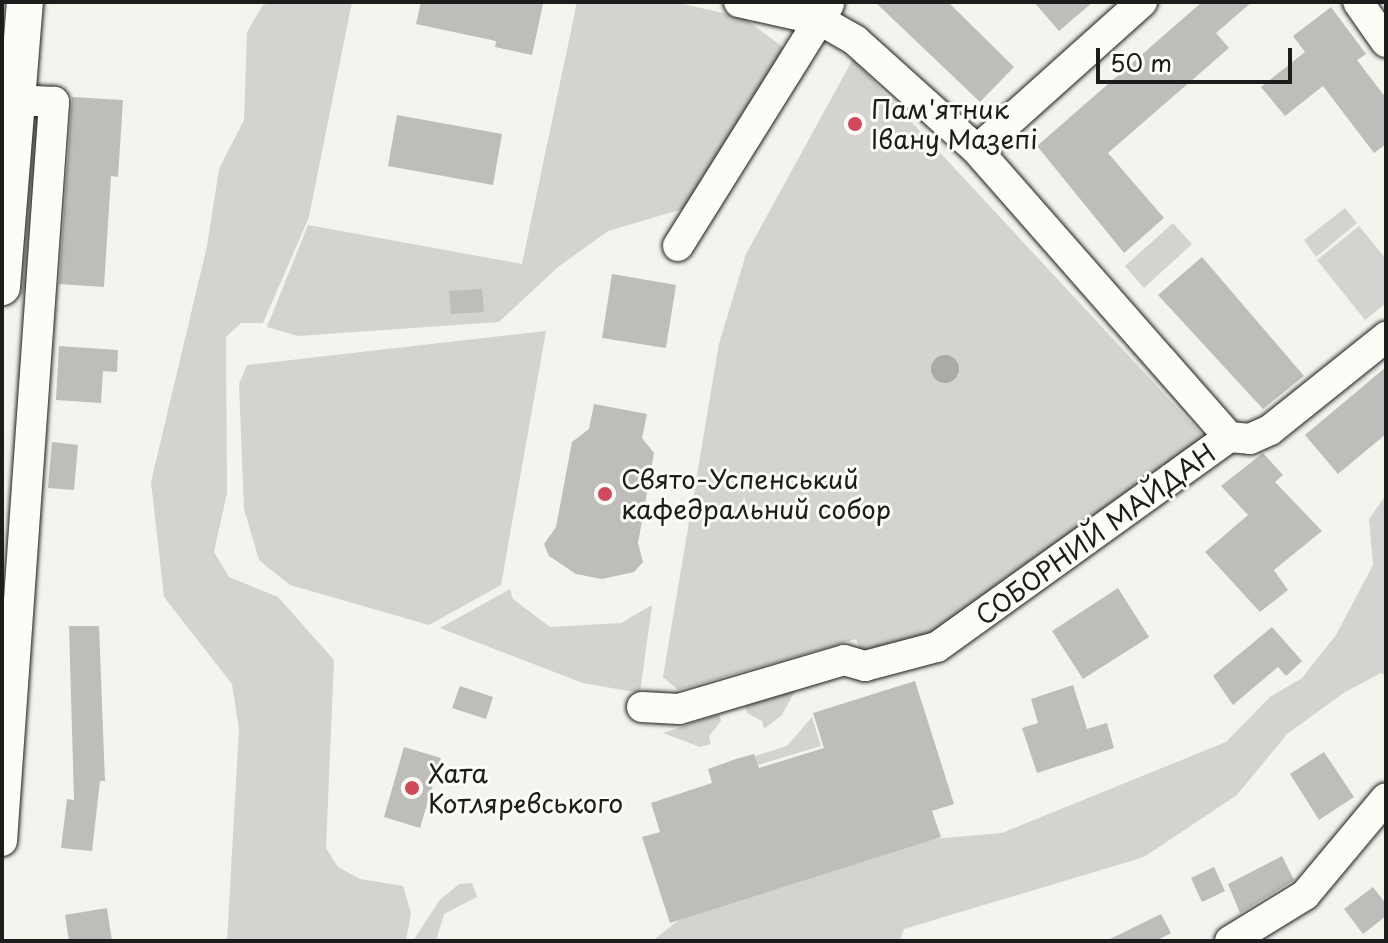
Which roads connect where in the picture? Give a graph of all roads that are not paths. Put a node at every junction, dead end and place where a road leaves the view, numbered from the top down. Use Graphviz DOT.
graph roads {
  1 [pos="25,2"];
  2 [pos="739,2"];
  3 [pos="1142,2"];
  4 [pos="1358,2"];
  5 [pos="825,11"];
  6 [pos="1386,42"];
  7 [pos="18,100"];
  8 [pos="977,150"];
  9 [pos="678,246"];
  10 [pos="2,287"];
  11 [pos="1386,337"];
  12 [pos="1229,437"];
  13 [pos="642,707"];
  14 [pos="1386,798"];
  15 [pos="2,841"];
  16 [pos="1230,941"];
  1 -- 7 [label="main road"];
  2 -- 5 [label="street, СОБОРНИЙ МАЙДАН"];
  3 -- 8 [label="street"];
  4 -- 6 [label="street"];
  5 -- 8 [label="street, СОБОРНИЙ МАЙДАН"];
  5 -- 9 [label="street"];
  7 -- 10 [label="main road"];
  7 -- 15 [label="street"];
  8 -- 12 [label="street, СОБОРНИЙ МАЙДАН"];
  11 -- 12 [label="street"];
  12 -- 13 [label="street, СОБОРНИЙ МАЙДАН"];
  14 -- 16 [label="street"];
}
